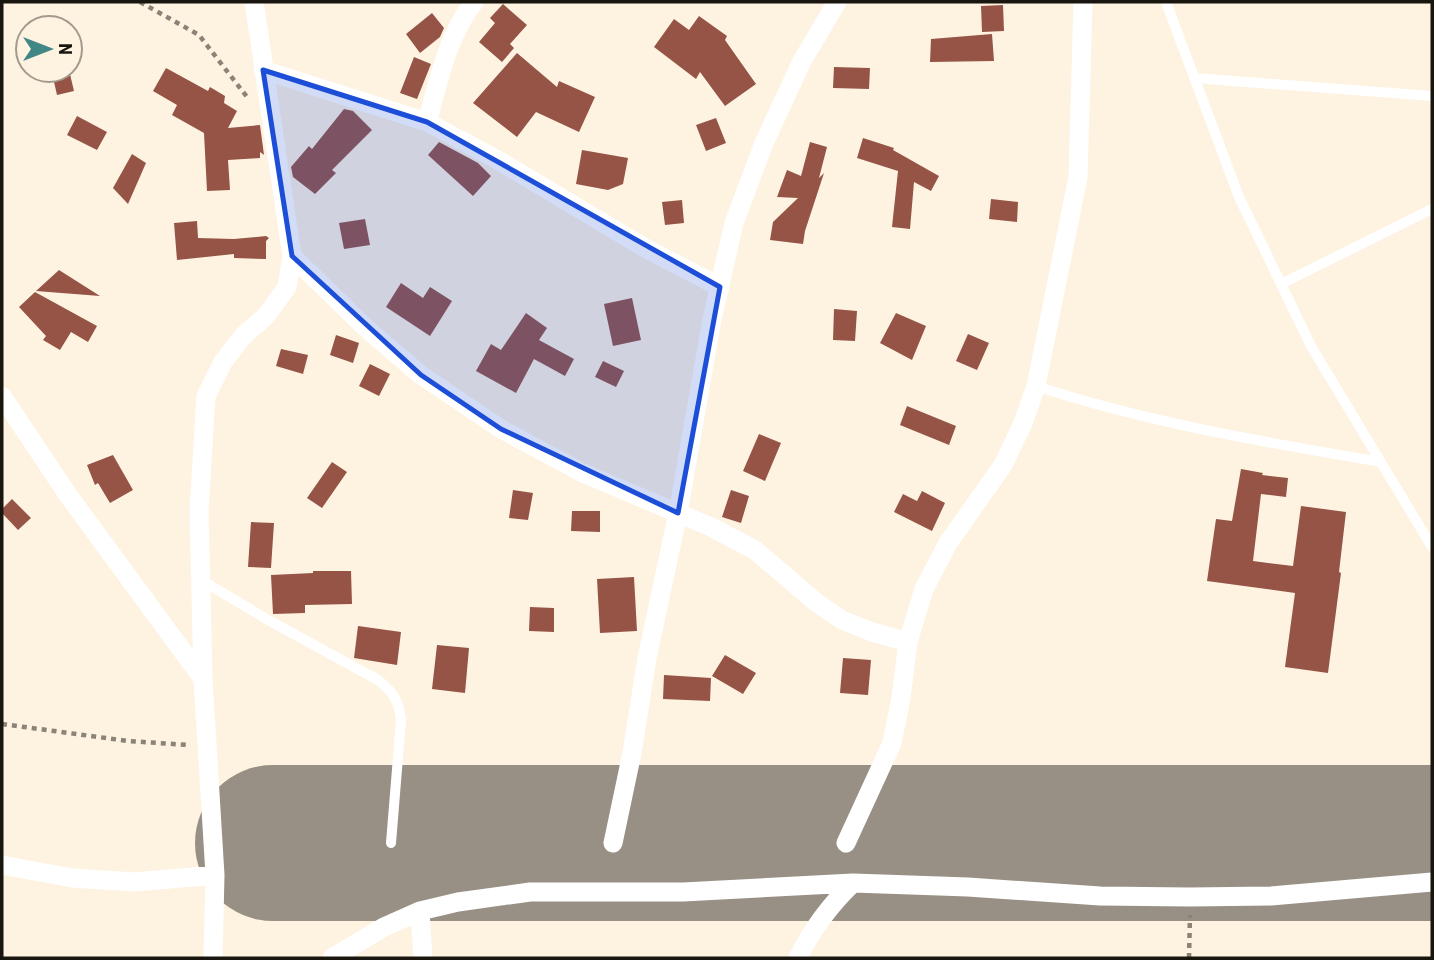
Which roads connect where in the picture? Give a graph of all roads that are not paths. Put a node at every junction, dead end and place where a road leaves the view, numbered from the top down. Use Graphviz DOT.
graph roads {
  1 [pos="254,2"];
  2 [pos="474,2"];
  3 [pos="837,2"];
  4 [pos="1083,2"];
  5 [pos="1166,2"];
  6 [pos="263,70"];
  7 [pos="1194,78"];
  8 [pos="1432,96"];
  9 [pos="427,122"];
  10 [pos="1432,209"];
  11 [pos="292,256"];
  12 [pos="1281,284"];
  13 [pos="720,287"];
  14 [pos="1036,386"];
  15 [pos="2,396"];
  16 [pos="1381,462"];
  17 [pos="678,513"];
  18 [pos="1432,547"];
  19 [pos="201,580"];
  20 [pos="908,642"];
  21 [pos="202,679"];
  22 [pos="391,844"];
  23 [pos="613,844"];
  24 [pos="846,844"];
  25 [pos="2,866"];
  26 [pos="215,875"];
  27 [pos="1432,882"];
  28 [pos="853,883"];
  29 [pos="420,911"];
  30 [pos="213,958"];
  31 [pos="332,958"];
  32 [pos="423,958"];
  33 [pos="798,958"];
  1 -- 6 [label="street"];
  2 -- 9 [label="street"];
  3 -- 13 [label="street"];
  4 -- 14 [label="street"];
  5 -- 7 [label="lane"];
  6 -- 9 [label="street"];
  6 -- 11 [label="street"];
  7 -- 8 [label="lane"];
  7 -- 12 [label="lane"];
  9 -- 13 [label="street"];
  10 -- 12 [label="lane"];
  11 -- 17 [label="street"];
  11 -- 19 [label="street"];
  12 -- 16 [label="lane"];
  13 -- 17 [label="street"];
  14 -- 16 [label="lane"];
  14 -- 20 [label="street"];
  15 -- 21 [label="street"];
  16 -- 18 [label="lane"];
  17 -- 20 [label="street"];
  17 -- 23 [label="street"];
  19 -- 21 [label="street"];
  19 -- 22 [label="lane"];
  20 -- 24 [label="street"];
  21 -- 26 [label="street"];
  25 -- 26 [label="street"];
  26 -- 30 [label="street"];
  27 -- 28 [label="street"];
  28 -- 29 [label="street"];
  28 -- 33 [label="street"];
  29 -- 31 [label="street"];
  29 -- 32 [label="street"];
}
